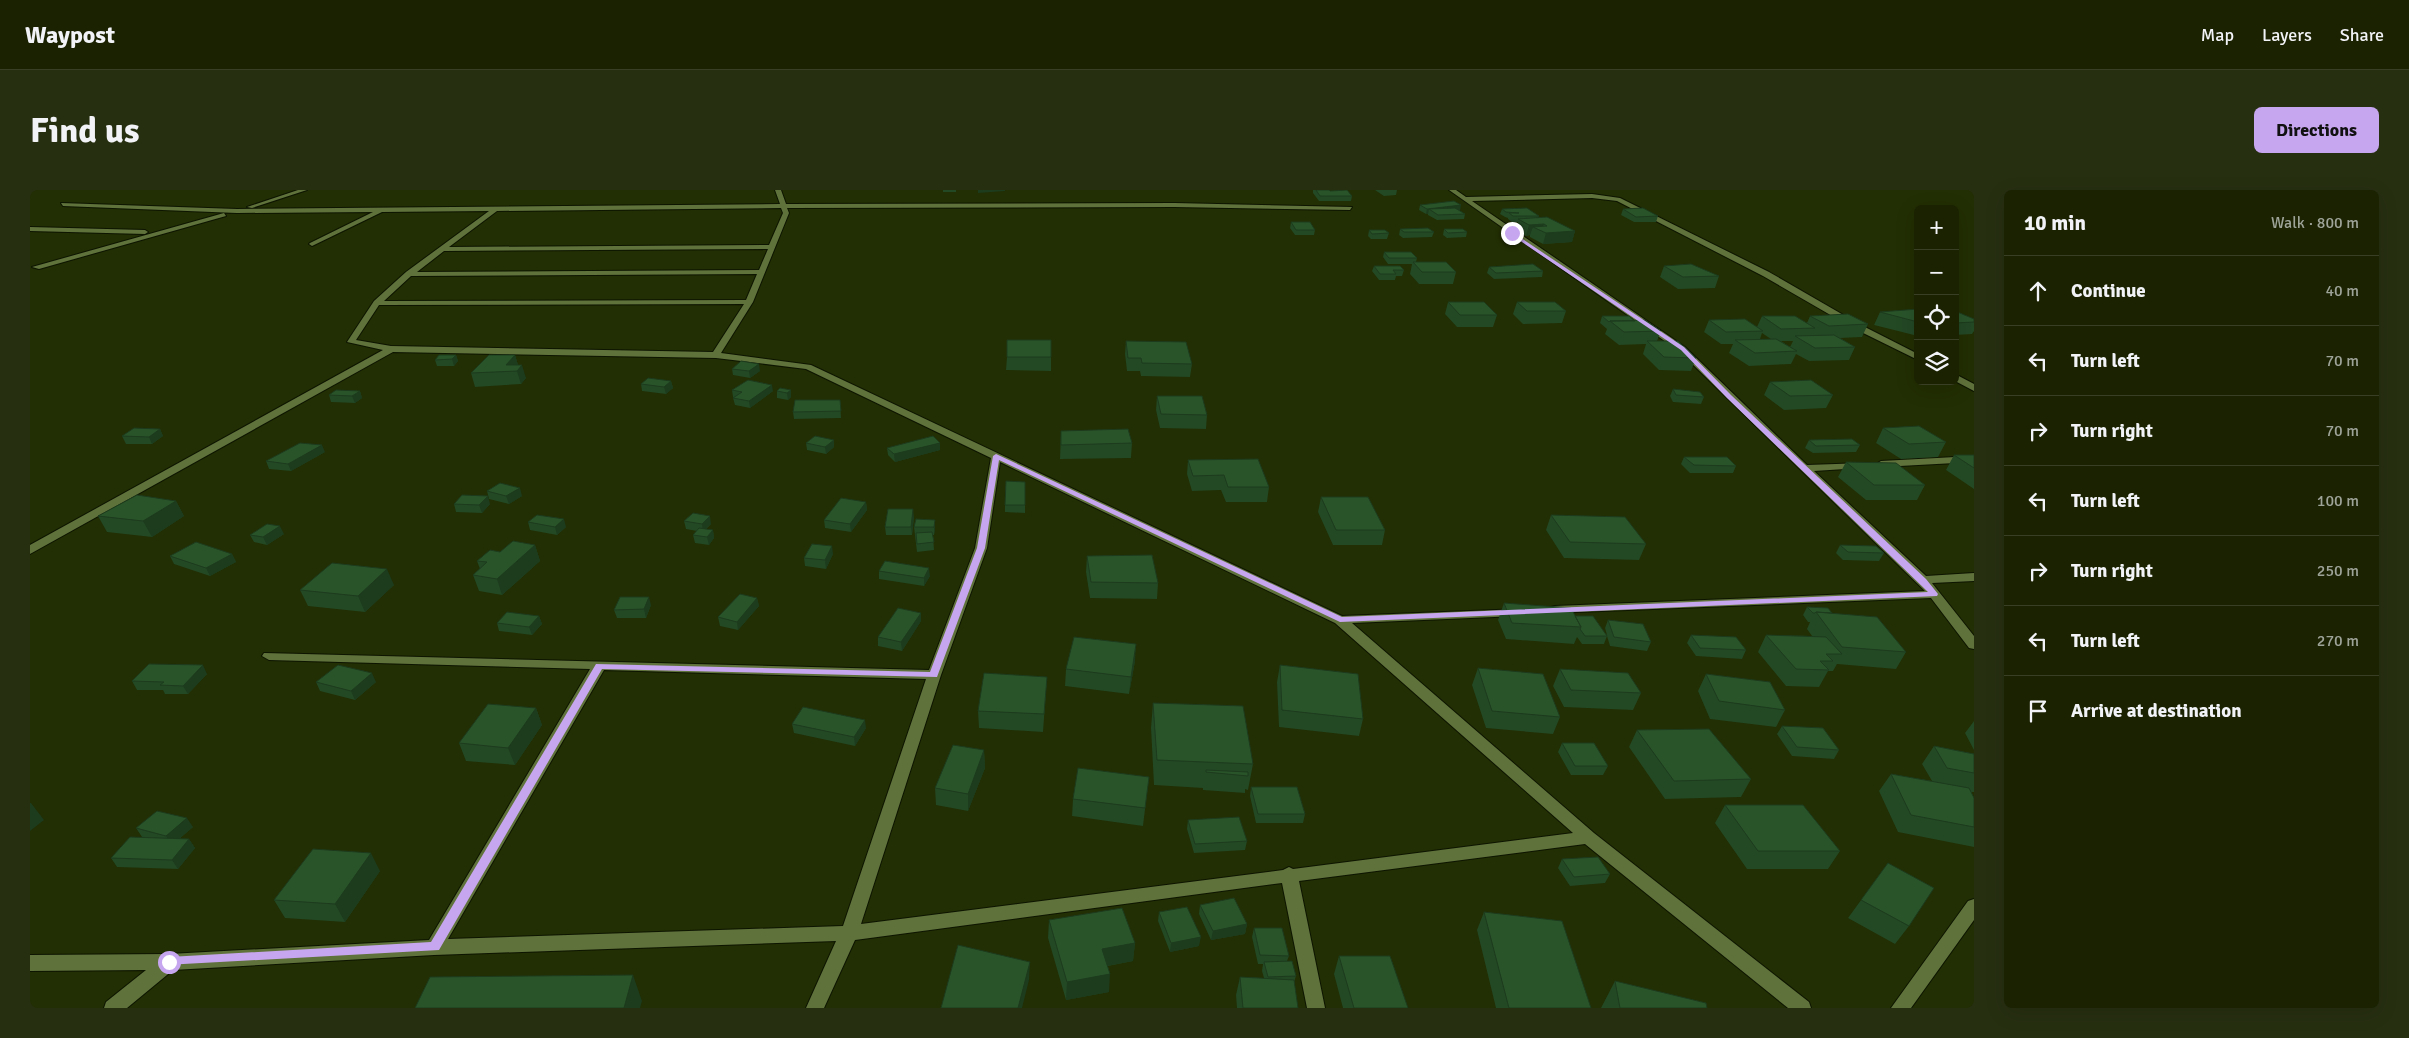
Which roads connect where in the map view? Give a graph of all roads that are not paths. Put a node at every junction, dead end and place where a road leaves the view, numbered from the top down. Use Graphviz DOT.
graph roads {
  1 [pos="304,190"];
  2 [pos="778,190"];
  3 [pos="1452,190"];
  4 [pos="1465,199"];
  5 [pos="63,204"];
  6 [pos="784,206"];
  7 [pos="496,208"];
  8 [pos="1350,208"];
  9 [pos="381,209"];
  10 [pos="237,211"];
  11 [pos="30,230"];
  12 [pos="157,233"];
  13 [pos="312,244"];
  14 [pos="772,248"];
  15 [pos="442,249"];
  16 [pos="36,267"];
  17 [pos="761,272"];
  18 [pos="409,274"];
  19 [pos="749,302"];
  20 [pos="377,303"];
  21 [pos="392,349"];
  22 [pos="716,355"];
  23 [pos="1914,355"];
  24 [pos="1959,379"];
  25 [pos="1974,388"];
  26 [pos="996,456"];
  27 [pos="1974,459"];
  28 [pos="1804,468"];
  29 [pos="30,550"];
  30 [pos="1974,577"];
  31 [pos="1923,580"];
  32 [pos="1934,594"];
  33 [pos="1340,620"];
  34 [pos="1974,645"];
  35 [pos="269,656"];
  36 [pos="599,666"];
  37 [pos="934,675"];
  38 [pos="1588,836"];
  39 [pos="1289,874"];
  40 [pos="1974,906"];
  41 [pos="850,933"];
  42 [pos="434,947"];
  43 [pos="169,962"];
  44 [pos="30,963"];
  45 [pos="113,1008"];
  46 [pos="814,1008"];
  47 [pos="1316,1008"];
  48 [pos="1802,1008"];
  49 [pos="1900,1008"];
  1 -- 10 [label="street"];
  2 -- 6 [label="street"];
  3 -- 4 [label="street"];
  4 -- 23 [label="street"];
  4 -- 28 [label="street"];
  5 -- 10 [label="street"];
  6 -- 7 [label="street"];
  6 -- 8 [label="street"];
  6 -- 14 [label="street"];
  7 -- 9 [label="street"];
  7 -- 15 [label="street"];
  9 -- 10 [label="street"];
  9 -- 13 [label="street"];
  10 -- 12 [label="street"];
  11 -- 12 [label="street"];
  12 -- 16 [label="street"];
  14 -- 15 [label="street"];
  14 -- 17 [label="street"];
  15 -- 18 [label="street"];
  17 -- 18 [label="street"];
  17 -- 19 [label="street"];
  18 -- 20 [label="street"];
  19 -- 20 [label="street"];
  19 -- 22 [label="street"];
  20 -- 21 [label="street"];
  21 -- 22 [label="street"];
  21 -- 29 [label="street"];
  22 -- 26 [label="street"];
  24 -- 25 [label="street"];
  26 -- 33 [label="street"];
  26 -- 37 [label="street"];
  27 -- 28 [label="street"];
  28 -- 31 [label="street"];
  30 -- 31 [label="street"];
  31 -- 32 [label="street"];
  32 -- 33 [label="street"];
  32 -- 34 [label="street"];
  33 -- 38 [label="street"];
  35 -- 36 [label="street"];
  36 -- 37 [label="street"];
  36 -- 42 [label="street"];
  37 -- 41 [label="street"];
  38 -- 39 [label="street"];
  38 -- 48 [label="street"];
  39 -- 41 [label="street"];
  39 -- 47 [label="street"];
  40 -- 49 [label="street"];
  41 -- 42 [label="street"];
  41 -- 46 [label="street"];
  42 -- 43 [label="street"];
  43 -- 44 [label="street"];
  43 -- 45 [label="street"];
}
